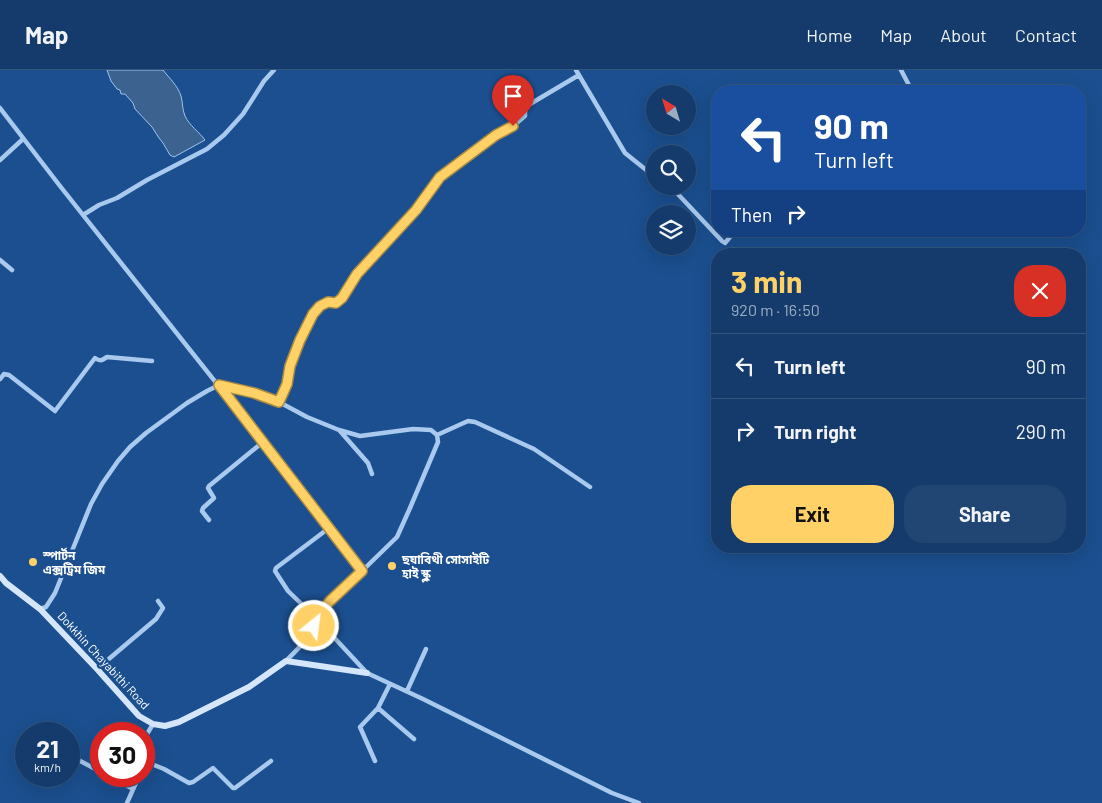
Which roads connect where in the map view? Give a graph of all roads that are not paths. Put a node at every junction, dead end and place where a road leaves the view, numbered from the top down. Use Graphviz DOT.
graph roads {
  1 [pos="274,70"];
  2 [pos="901,70"];
  3 [pos="577,72"];
  4 [pos="909,85"];
  5 [pos="0,108"];
  6 [pos="23,139"];
  7 [pos="0,160"];
  8 [pos="646,170"];
  9 [pos="679,195"];
  10 [pos="83,215"];
  11 [pos="711,229"];
  12 [pos="718,237"];
  13 [pos="730,237"];
  14 [pos="0,260"];
  15 [pos="12,270"];
  16 [pos="152,361"];
  17 [pos="0,378"];
  18 [pos="219,385"];
  19 [pos="279,402"];
  20 [pos="339,430"];
  21 [pos="437,435"];
  22 [pos="263,442"];
  23 [pos="372,474"];
  24 [pos="590,487"];
  25 [pos="209,520"];
  26 [pos="330,528"];
  27 [pos="362,571"];
  28 [pos="0,576"];
  29 [pos="6,583"];
  30 [pos="0,588"];
  31 [pos="158,601"];
  32 [pos="40,609"];
  33 [pos="316,618"];
  34 [pos="426,649"];
  35 [pos="286,661"];
  36 [pos="97,669"];
  37 [pos="367,673"];
  38 [pos="390,684"];
  39 [pos="406,691"];
  40 [pos="378,708"];
  41 [pos="150,722"];
  42 [pos="155,724"];
  43 [pos="414,739"];
  44 [pos="271,761"];
  45 [pos="375,761"];
  46 [pos="155,765"];
  47 [pos="128,787"];
  48 [pos="134,787"];
  49 [pos="133,790"];
  50 [pos="127,803"];
  51 [pos="639,803"];
  1 -- 10 [label="street"];
  2 -- 4 [label="street"];
  3 -- 8 [label="street"];
  3 -- 19 [label="street"];
  5 -- 6 [label="street"];
  6 -- 7 [label="street"];
  6 -- 10 [label="street"];
  9 -- 11 [label="street"];
  10 -- 18 [label="street"];
  12 -- 13 [label="street"];
  14 -- 15 [label="street"];
  16 -- 17 [label="street"];
  18 -- 19 [label="street"];
  18 -- 22 [label="street"];
  18 -- 32 [label="street"];
  19 -- 20 [label="street"];
  20 -- 21 [label="street"];
  20 -- 23 [label="street"];
  21 -- 24 [label="street"];
  21 -- 27 [label="street"];
  22 -- 25 [label="street"];
  22 -- 26 [label="street"];
  26 -- 27 [label="street"];
  26 -- 33 [label="street"];
  27 -- 33 [label="street"];
  28 -- 29 [label="main road, Dokkhin Chayabithi Road"];
  29 -- 30 [label="main road"];
  29 -- 32 [label="main road, Dokkhin Chayabithi Road"];
  31 -- 36 [label="street"];
  32 -- 36 [label="main road, Dokkhin Chayabithi Road"];
  33 -- 35 [label="street"];
  33 -- 37 [label="street"];
  34 -- 39 [label="street"];
  35 -- 37 [label="main road"];
  35 -- 42 [label="main road, Dokkhin Chayabithi Road"];
  36 -- 41 [label="main road, Dokkhin Chayabithi Road"];
  37 -- 38 [label="street"];
  38 -- 39 [label="street"];
  38 -- 40 [label="street"];
  39 -- 51 [label="street"];
  40 -- 43 [label="street"];
  40 -- 45 [label="street"];
  44 -- 46 [label="street"];
  47 -- 49 [label="street"];
  48 -- 49 [label="street"];
  49 -- 50 [label="street"];
}
